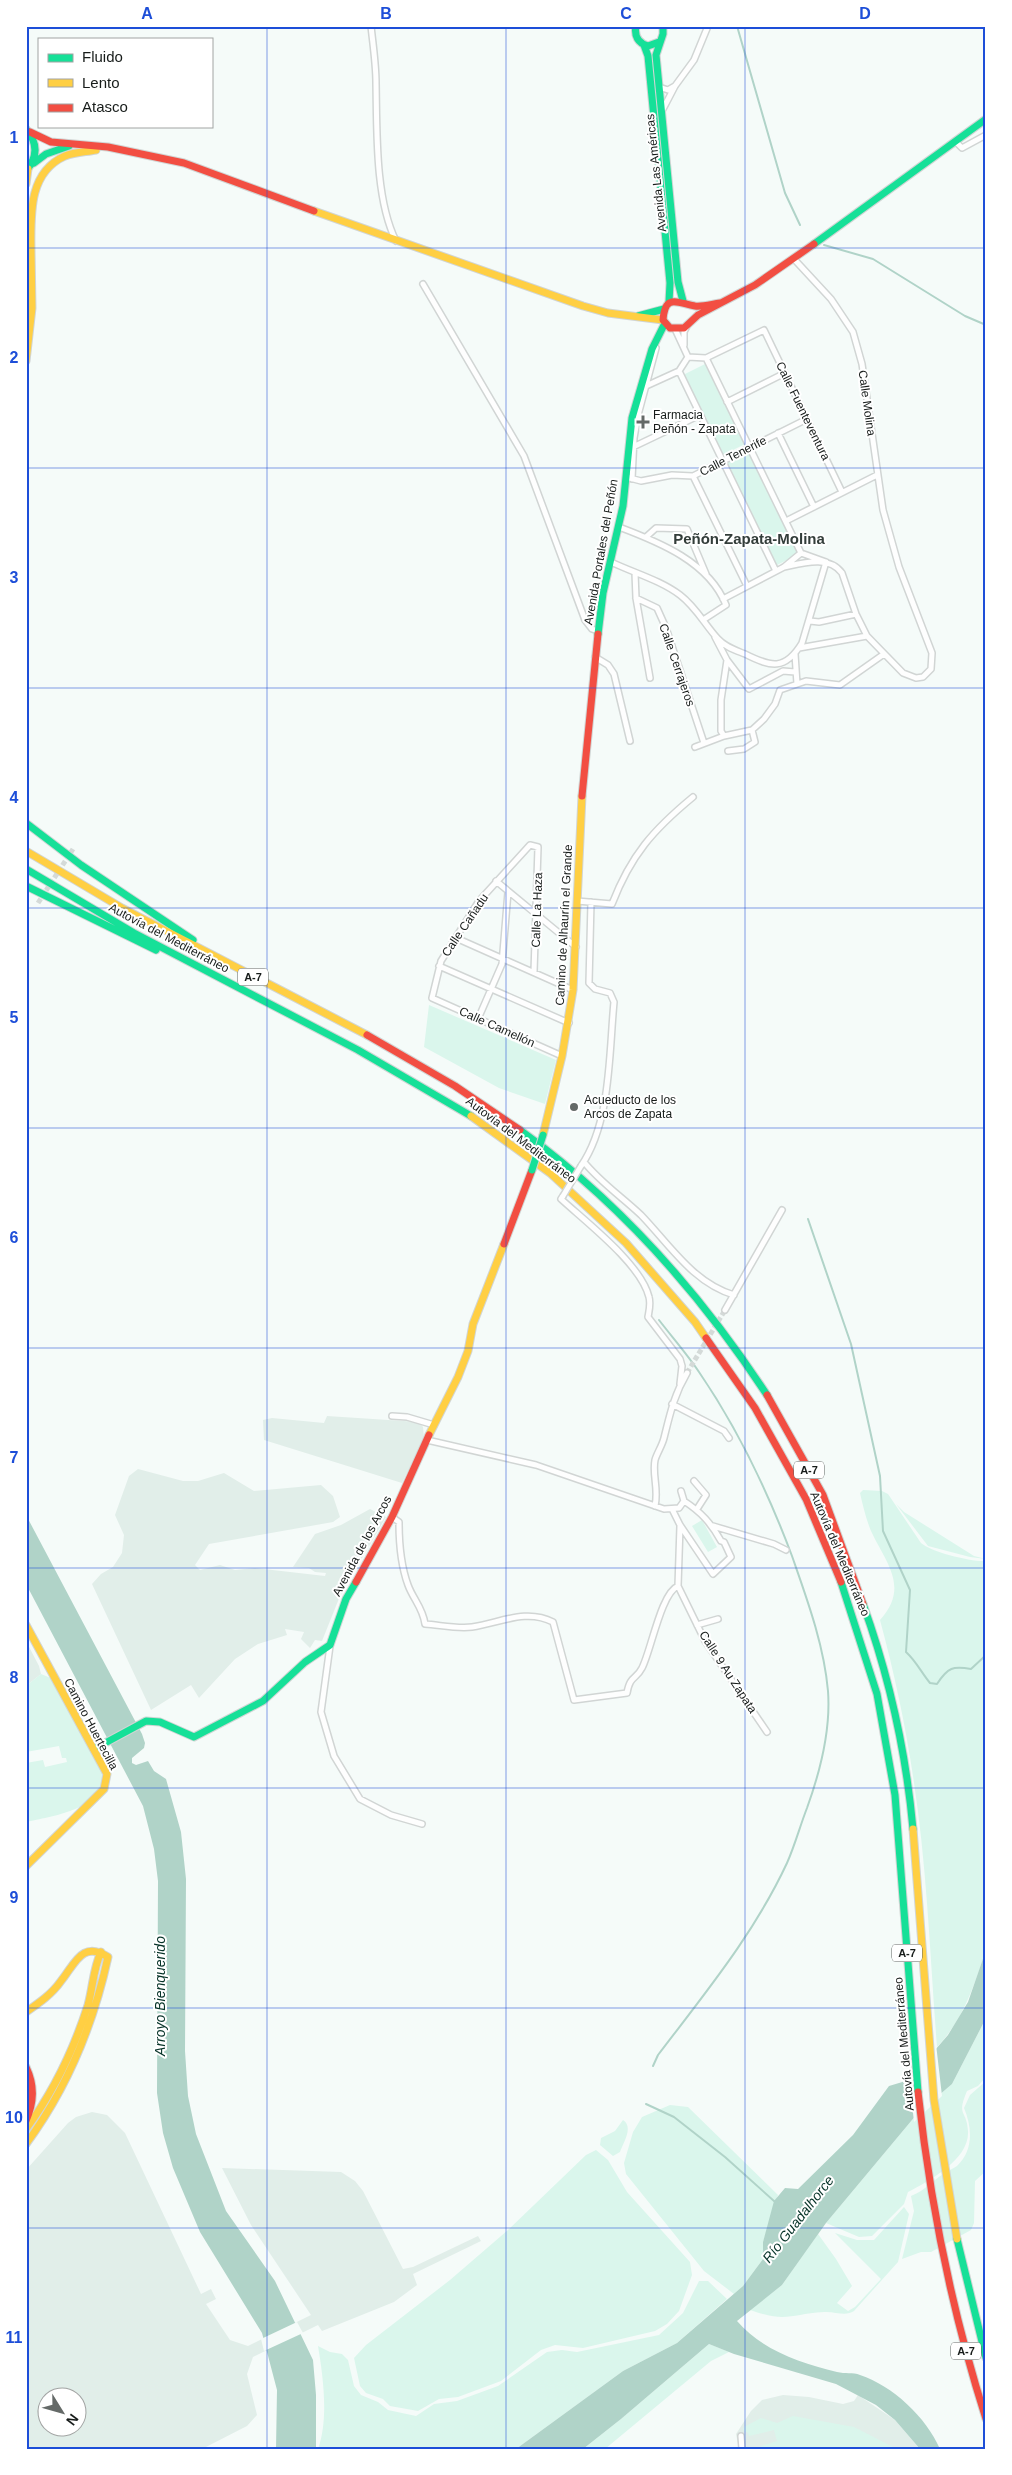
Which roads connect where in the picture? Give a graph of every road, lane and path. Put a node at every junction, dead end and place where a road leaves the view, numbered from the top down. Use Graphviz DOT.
graph roads {
  1 [pos="371,26"];
  2 [pos="636,26"];
  3 [pos="663,26"];
  4 [pos="708,26"];
  5 [pos="659,42"];
  6 [pos="644,45"];
  7 [pos="675,86"];
  8 [pos="659,87"];
  9 [pos="661,113"];
  10 [pos="986,119"];
  11 [pos="28,130"];
  12 [pos="986,135"];
  13 [pos="955,142"];
  14 [pos="71,146"];
  15 [pos="108,148"];
  16 [pos="29,168"];
  17 [pos="26,184"];
  18 [pos="26,212"];
  19 [pos="396,241"];
  20 [pos="31,253"];
  21 [pos="794,259"];
  22 [pos="423,284"];
  23 [pos="685,302"];
  24 [pos="720,303"];
  25 [pos="666,306"];
  26 [pos="635,317"];
  27 [pos="646,319"];
  28 [pos="689,323"];
  29 [pos="668,325"];
  30 [pos="656,339"];
  31 [pos="684,345"];
  32 [pos="656,348"];
  33 [pos="688,357"];
  34 [pos="649,358"];
  35 [pos="706,358"];
  36 [pos="26,361"];
  37 [pos="679,371"];
  38 [pos="785,374"];
  39 [pos="646,386"];
  40 [pos="727,402"];
  41 [pos="700,415"];
  42 [pos="807,419"];
  43 [pos="778,433"];
  44 [pos="633,447"];
  45 [pos="749,447"];
  46 [pos="722,461"];
  47 [pos="877,475"];
  48 [pos="693,476"];
  49 [pos="629,478"];
  50 [pos="842,492"];
  51 [pos="814,507"];
  52 [pos="786,521"];
  53 [pos="619,528"];
  54 [pos="646,537"];
  55 [pos="801,553"];
  56 [pos="611,562"];
  57 [pos="826,562"];
  58 [pos="784,567"];
  59 [pos="776,570"];
  60 [pos="635,573"];
  61 [pos="706,575"];
  62 [pos="747,586"];
  63 [pos="636,598"];
  64 [pos="723,599"];
  65 [pos="856,614"];
  66 [pos="703,620"];
  67 [pos="810,621"];
  68 [pos="598,632"];
  69 [pos="714,635"];
  70 [pos="867,636"];
  71 [pos="725,645"];
  72 [pos="799,648"];
  73 [pos="720,650"];
  74 [pos="796,654"];
  75 [pos="884,654"];
  76 [pos="596,657"];
  77 [pos="726,660"];
  78 [pos="772,665"];
  79 [pos="795,672"];
  80 [pos="777,674"];
  81 [pos="650,678"];
  82 [pos="797,684"];
  83 [pos="752,730"];
  84 [pos="724,736"];
  85 [pos="630,741"];
  86 [pos="704,743"];
  87 [pos="587,744"];
  88 [pos="695,747"];
  89 [pos="728,751"];
  90 [pos="693,797"];
  91 [pos="26,823"];
  92 [pos="538,847"];
  93 [pos="26,851"];
  94 [pos="26,869"];
  95 [pos="496,881"];
  96 [pos="26,886"];
  97 [pos="508,892"];
  98 [pos="577,901"];
  99 [pos="591,902"];
  100 [pos="538,916"];
  101 [pos="456,938"];
  102 [pos="576,947"];
  103 [pos="503,958"];
  104 [pos="439,966"];
  105 [pos="233,967"];
  106 [pos="534,972"];
  107 [pos="225,980"];
  108 [pos="491,989"];
  109 [pos="573,990"];
  110 [pos="432,998"];
  111 [pos="478,1019"];
  112 [pos="569,1024"];
  113 [pos="562,1056"];
  114 [pos="583,1164"];
  115 [pos="532,1170"];
  116 [pos="782,1210"];
  117 [pos="734,1295"];
  118 [pos="725,1310"];
  119 [pos="687,1373"];
  120 [pos="680,1384"];
  121 [pos="672,1404"];
  122 [pos="392,1416"];
  123 [pos="434,1425"];
  124 [pos="729,1438"];
  125 [pos="427,1440"];
  126 [pos="694,1481"];
  127 [pos="681,1491"];
  128 [pos="684,1501"];
  129 [pos="655,1506"];
  130 [pos="672,1509"];
  131 [pos="696,1509"];
  132 [pos="392,1517"];
  133 [pos="680,1525"];
  134 [pos="713,1526"];
  135 [pos="786,1550"];
  136 [pos="678,1586"];
  137 [pos="718,1619"];
  138 [pos="26,1625"];
  139 [pos="697,1625"];
  140 [pos="330,1645"];
  141 [pos="766,1732"];
  142 [pos="94,1749"];
  143 [pos="422,1824"];
  144 [pos="26,1866"];
  145 [pos="100,1954"];
  146 [pos="26,2012"];
  147 [pos="26,2067"];
  148 [pos="26,2121"];
  149 [pos="26,2129"];
  150 [pos="26,2144"];
  151 [pos="986,2358"];
  152 [pos="986,2419"];
  153 [pos="741,2436"];
  154 [pos="742,2449"];
  1 -- 19 [label="street"];
  2 -- 6 [label="main road, Avenida Las Américas"];
  3 -- 5 [label="main road, Avenida Las Américas"];
  4 -- 7 [label="street"];
  5 -- 6 [label="main road"];
  5 -- 8 [label="main road, Avenida Las Américas"];
  6 -- 25 [label="main road, Avenida Las Américas"];
  7 -- 8 [label="street"];
  7 -- 9 [label="street"];
  8 -- 9 [label="main road, Avenida Las Américas"];
  9 -- 23 [label="main road, Avenida Las Américas"];
  10 -- 13 [label="main road"];
  11 -- 14 [label="main road"];
  11 -- 16 [label="main road"];
  12 -- 13 [label="street"];
  13 -- 21 [label="main road"];
  14 -- 15 [label="main road"];
  14 -- 16 [label="main road"];
  15 -- 19 [label="main road"];
  15 -- 20 [label="main road"];
  16 -- 17 [label="main road"];
  18 -- 20 [label="main road"];
  19 -- 26 [label="main road"];
  20 -- 36 [label="main road"];
  21 -- 24 [label="main road"];
  21 -- 47 [label="street, Calle Molina"];
  22 -- 68 [label="street"];
  23 -- 24 [label="main road"];
  23 -- 25 [label="main road"];
  23 -- 28 [label="main road, Avenida Las Américas"];
  24 -- 28 [label="main road"];
  25 -- 26 [label="main road"];
  25 -- 29 [label="main road, Avenida Las Américas"];
  26 -- 27 [label="main road"];
  27 -- 29 [label="main road"];
  27 -- 30 [label="main road"];
  28 -- 29 [label="main road"];
  28 -- 31 [label="street"];
  29 -- 30 [label="main road, Avenida Portales del Peñón"];
  29 -- 31 [label="street"];
  29 -- 32 [label="main road"];
  30 -- 34 [label="main road, Avenida Portales del Peñón"];
  31 -- 33 [label="street"];
  32 -- 34 [label="main road"];
  32 -- 39 [label="street"];
  33 -- 35 [label="street"];
  33 -- 37 [label="street"];
  34 -- 49 [label="main road, Avenida Portales del Peñón"];
  35 -- 38 [label="street, Calle Fuenteventura"];
  35 -- 40 [label="street"];
  37 -- 39 [label="street"];
  37 -- 41 [label="street"];
  38 -- 40 [label="street"];
  38 -- 42 [label="street, Calle Fuenteventura"];
  39 -- 44 [label="street"];
  40 -- 45 [label="street"];
  41 -- 44 [label="street"];
  41 -- 46 [label="street"];
  42 -- 43 [label="street, Calle Tenerife"];
  42 -- 50 [label="street, Calle Fuenteventura"];
  43 -- 45 [label="street, Calle Tenerife"];
  43 -- 51 [label="street"];
  44 -- 49 [label="street"];
  45 -- 46 [label="street, Calle Tenerife"];
  45 -- 52 [label="street"];
  46 -- 48 [label="street, Calle Tenerife"];
  46 -- 59 [label="street"];
  47 -- 50 [label="street"];
  47 -- 75 [label="street, Calle Molina"];
  48 -- 49 [label="street, Calle Tenerife"];
  48 -- 62 [label="street"];
  49 -- 53 [label="main road, Avenida Portales del Peñón"];
  50 -- 51 [label="street"];
  51 -- 52 [label="street"];
  52 -- 55 [label="street"];
  53 -- 54 [label="street"];
  53 -- 56 [label="main road, Avenida Portales del Peñón"];
  54 -- 61 [label="street"];
  54 -- 61 [label="street"];
  55 -- 57 [label="street"];
  55 -- 58 [label="street"];
  56 -- 60 [label="street"];
  56 -- 68 [label="main road, Avenida Portales del Peñón"];
  57 -- 58 [label="street"];
  57 -- 65 [label="street"];
  57 -- 67 [label="street"];
  58 -- 59 [label="street"];
  59 -- 62 [label="street"];
  60 -- 63 [label="street"];
  60 -- 66 [label="street"];
  61 -- 64 [label="street"];
  62 -- 64 [label="street"];
  63 -- 81 [label="street"];
  63 -- 86 [label="street, Calle Cerrajeros"];
  64 -- 66 [label="street"];
  65 -- 67 [label="street"];
  65 -- 70 [label="street"];
  66 -- 69 [label="street"];
  67 -- 72 [label="street"];
  68 -- 76 [label="main road, Avenida Portales del Peñón"];
  69 -- 71 [label="street"];
  69 -- 73 [label="street"];
  70 -- 72 [label="street"];
  70 -- 75 [label="street"];
  71 -- 73 [label="street"];
  71 -- 78 [label="street"];
  72 -- 74 [label="street"];
  73 -- 77 [label="street"];
  74 -- 78 [label="street"];
  74 -- 79 [label="street"];
  75 -- 82 [label="street"];
  76 -- 85 [label="street"];
  76 -- 87 [label="main road, Avenida Portales del Peñón"];
  77 -- 80 [label="street"];
  77 -- 84 [label="street"];
  78 -- 80 [label="street"];
  79 -- 80 [label="street"];
  79 -- 82 [label="street"];
  82 -- 83 [label="street"];
  83 -- 84 [label="street"];
  83 -- 89 [label="street"];
  84 -- 86 [label="street"];
  86 -- 88 [label="street"];
  87 -- 98 [label="main road, Camino de Alhaurín el Grande"];
  90 -- 99 [label="street"];
  91 -- 105 [label="main road"];
  92 -- 95 [label="street, Calle Cañadu"];
  92 -- 100 [label="street, Calle La Haza"];
  93 -- 105 [label="main road, Autovía del Mediterráneo / A-7"];
  94 -- 107 [label="main road, Autovía del Mediterráneo / A-7"];
  95 -- 97 [label="street"];
  95 -- 101 [label="street, Calle Cañadu"];
  96 -- 107 [label="main road"];
  97 -- 100 [label="street"];
  97 -- 103 [label="street"];
  98 -- 99 [label="street"];
  98 -- 102 [label="main road, Camino de Alhaurín el Grande"];
  99 -- 114 [label="street"];
  100 -- 102 [label="street"];
  100 -- 106 [label="street, Calle La Haza"];
  101 -- 103 [label="street"];
  101 -- 104 [label="street, Calle Cañadu"];
  102 -- 109 [label="main road, Camino de Alhaurín el Grande"];
  103 -- 106 [label="street"];
  103 -- 108 [label="street"];
  104 -- 108 [label="street"];
  104 -- 110 [label="street, Calle Cañadu"];
  105 -- 151 [label="main road, Autovía del Mediterráneo / A-7"];
  106 -- 109 [label="street"];
  107 -- 152 [label="main road, Autovía del Mediterráneo / A-7"];
  108 -- 111 [label="street"];
  108 -- 112 [label="street"];
  109 -- 112 [label="main road, Camino de Alhaurín el Grande"];
  110 -- 111 [label="street, Calle Camellón"];
  111 -- 113 [label="street, Calle Camellón"];
  112 -- 113 [label="main road, Camino de Alhaurín el Grande"];
  113 -- 115 [label="main road, Camino de Alhaurín el Grande, bridge"];
  114 -- 117 [label="street"];
  114 -- 120 [label="street, bridge"];
  115 -- 123 [label="main road, Avenida de los Arcos"];
  116 -- 117 [label="street"];
  117 -- 118 [label="street"];
  119 -- 120 [label="street"];
  120 -- 121 [label="street"];
  121 -- 124 [label="street"];
  121 -- 129 [label="street"];
  122 -- 123 [label="street"];
  123 -- 125 [label="main road, Avenida de los Arcos"];
  125 -- 129 [label="street"];
  125 -- 132 [label="main road, Avenida de los Arcos"];
  126 -- 131 [label="street"];
  127 -- 128 [label="street"];
  128 -- 130 [label="street"];
  128 -- 131 [label="street"];
  129 -- 130 [label="street"];
  130 -- 133 [label="street"];
  131 -- 134 [label="street"];
  132 -- 136 [label="street"];
  132 -- 140 [label="main road, Avenida de los Arcos"];
  133 -- 134 [label="street"];
  133 -- 136 [label="street, Calle 9 Au Zapata"];
  134 -- 135 [label="street"];
  136 -- 139 [label="street, Calle 9 Au Zapata"];
  137 -- 139 [label="street"];
  138 -- 142 [label="main road, Camino Huertecilla"];
  139 -- 141 [label="street, Calle 9 Au Zapata"];
  140 -- 142 [label="main road"];
  140 -- 143 [label="street, Avenida de los Arcos"];
  142 -- 144 [label="main road, Camino Huertecilla"];
  145 -- 146 [label="main road"];
  145 -- 149 [label="main road"];
  145 -- 150 [label="main road"];
  147 -- 148 [label="main road"];
  153 -- 154 [label="street"];
}
